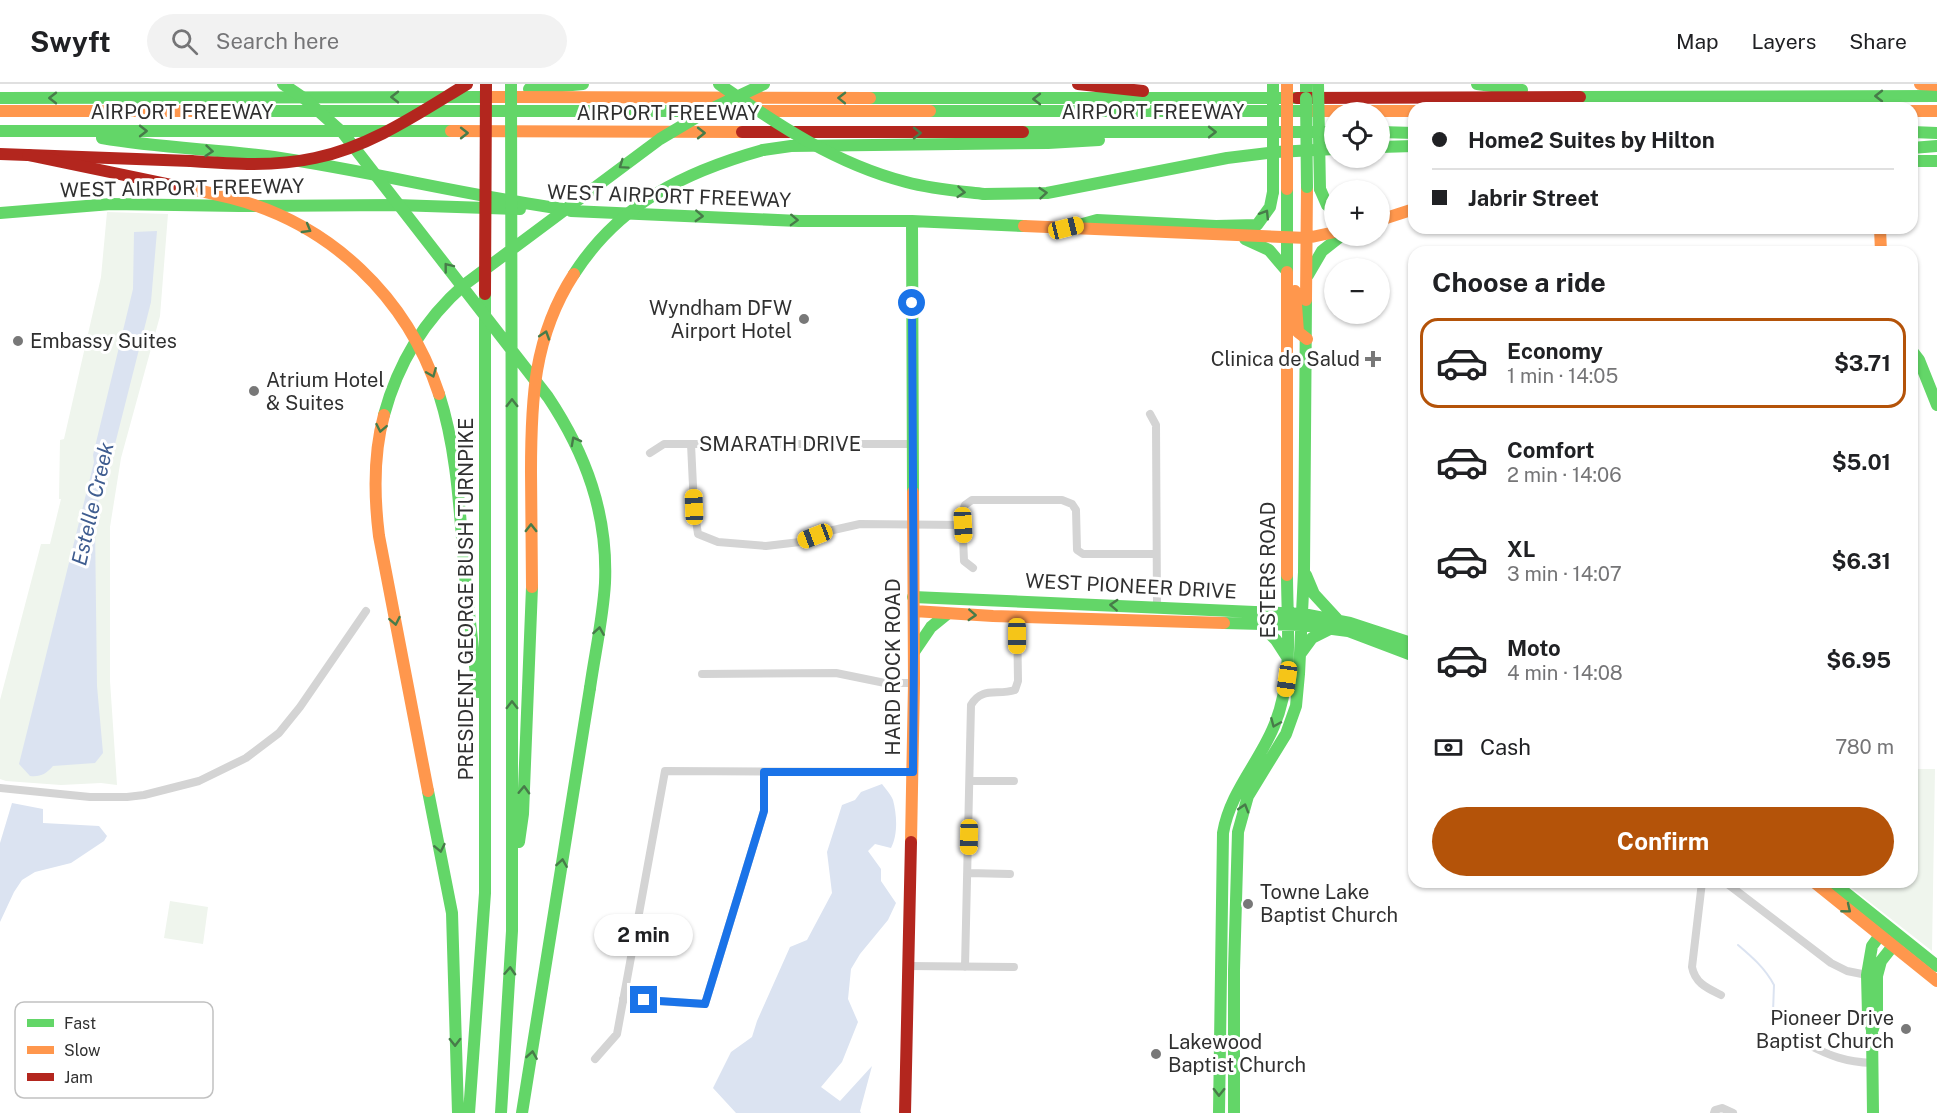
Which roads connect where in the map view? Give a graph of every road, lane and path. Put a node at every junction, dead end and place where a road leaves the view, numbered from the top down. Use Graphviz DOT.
graph roads {
  1 [pos="283,84"];
  2 [pos="467,84"];
  3 [pos="486,84"];
  4 [pos="511,84"];
  5 [pos="583,84"];
  6 [pos="719,84"];
  7 [pos="764,84"];
  8 [pos="1078,84"];
  9 [pos="1273,84"];
  10 [pos="1287,84"];
  11 [pos="1306,84"];
  12 [pos="1318,84"];
  13 [pos="1477,84"];
  14 [pos="1920,84"];
  15 [pos="1937,85"];
  16 [pos="1554,96"];
  17 [pos="1937,96"];
  18 [pos="471,97"];
  19 [pos="0,98"];
  20 [pos="1180,99"];
  21 [pos="0,111"];
  22 [pos="1408,111"];
  23 [pos="1918,111"];
  24 [pos="1937,111"];
  25 [pos="0,118"];
  26 [pos="1390,118"];
  27 [pos="1408,118"];
  28 [pos="1918,118"];
  29 [pos="1937,118"];
  30 [pos="1324,119"];
  31 [pos="0,131"];
  32 [pos="63,131"];
  33 [pos="1154,132"];
  34 [pos="1324,132"];
  35 [pos="1390,132"];
  36 [pos="1408,132"];
  37 [pos="1918,132"];
  38 [pos="1935,132"];
  39 [pos="1408,146"];
  40 [pos="1937,146"];
  41 [pos="1390,147"];
  42 [pos="1918,148"];
  43 [pos="1324,150"];
  44 [pos="0,153"];
  45 [pos="28,155"];
  46 [pos="1918,161"];
  47 [pos="1937,161"];
  48 [pos="1324,198"];
  49 [pos="578,211"];
  50 [pos="1408,211"];
  51 [pos="0,213"];
  52 [pos="1390,217"];
  53 [pos="912,221"];
  54 [pos="1066,228"];
  55 [pos="1324,234"];
  56 [pos="1232,235"];
  57 [pos="1287,237"];
  58 [pos="1307,238"];
  59 [pos="1327,246"];
  60 [pos="1287,275"];
  61 [pos="1306,279"];
  62 [pos="1287,339"];
  63 [pos="1307,339"];
  64 [pos="1918,359"];
  65 [pos="1287,400"];
  66 [pos="1937,405"];
  67 [pos="1150,414"];
  68 [pos="691,444"];
  69 [pos="912,444"];
  70 [pos="1287,452"];
  71 [pos="1305,452"];
  72 [pos="650,453"];
  73 [pos="913,524"];
  74 [pos="963,525"];
  75 [pos="1155,554"];
  76 [pos="972,568"];
  77 [pos="1304,572"];
  78 [pos="913,597"];
  79 [pos="1092,604"];
  80 [pos="1157,607"];
  81 [pos="1190,608"];
  82 [pos="366,611"];
  83 [pos="914,611"];
  84 [pos="948,614"];
  85 [pos="1017,617"];
  86 [pos="1286,619"];
  87 [pos="1303,619"];
  88 [pos="1138,620"];
  89 [pos="1259,623"];
  90 [pos="1335,624"];
  91 [pos="1408,642"];
  92 [pos="914,652"];
  93 [pos="1301,654"];
  94 [pos="1408,654"];
  95 [pos="1287,657"];
  96 [pos="702,674"];
  97 [pos="914,684"];
  98 [pos="486,740"];
  99 [pos="764,772"];
  100 [pos="913,772"];
  101 [pos="970,781"];
  102 [pos="1014,781"];
  103 [pos="0,788"];
  104 [pos="1223,866"];
  105 [pos="1236,866"];
  106 [pos="968,873"];
  107 [pos="1010,874"];
  108 [pos="1701,888"];
  109 [pos="1733,888"];
  110 [pos="1822,888"];
  111 [pos="1838,888"];
  112 [pos="512,889"];
  113 [pos="1883,931"];
  114 [pos="1896,942"];
  115 [pos="908,966"];
  116 [pos="1937,966"];
  117 [pos="965,967"];
  118 [pos="1014,967"];
  119 [pos="1867,975"];
  120 [pos="1937,981"];
  121 [pos="1228,991"];
  122 [pos="1720,995"];
  123 [pos="623,999"];
  124 [pos="1872,1030"];
  125 [pos="1807,1044"];
  126 [pos="595,1059"];
  127 [pos="1872,1063"];
  128 [pos="1718,1111"];
  129 [pos="458,1113"];
  130 [pos="470,1113"];
  131 [pos="501,1113"];
  132 [pos="522,1113"];
  133 [pos="905,1113"];
  134 [pos="1219,1113"];
  135 [pos="1234,1113"];
  136 [pos="1733,1113"];
  137 [pos="1873,1113"];
  132 -- 1 [label="main road, one-way, bridge"];
  2 -- 45 [label="main road, bridge"];
  3 -- 98 [label="main road, PRESIDENT GEORGE BUSH TURNPIKE, bridge"];
  112 -- 4 [label="main road, one-way, bridge"];
  5 -- 18 [label="main road"];
  6 -- 43 [label="main road, one-way, bridge"];
  7 -- 129 [label="main road, one-way, bridge"];
  8 -- 20 [label="main road"];
  54 -- 9 [label="main road, one-way, bridge"];
  10 -- 57 [label="main road, ESTERS ROAD, bridge"];
  11 -- 58 [label="main road, ESTERS ROAD, bridge"];
  12 -- 48 [label="main road, bridge"];
  13 -- 16 [label="main road"];
  14 -- 15 [label="main road"];
  17 -- 16 [label="main road, AIRPORT FREEWAY, one-way"];
  16 -- 20 [label="main road, AIRPORT FREEWAY"];
  18 -- 19 [label="main road, AIRPORT FREEWAY, one-way"];
  20 -- 18 [label="main road, AIRPORT FREEWAY, one-way"];
  21 -- 22 [label="main road"];
  23 -- 24 [label="main road"];
  25 -- 30 [label="main road"];
  26 -- 27 [label="main road"];
  28 -- 29 [label="main road"];
  31 -- 32 [label="main road, AIRPORT FREEWAY"];
  32 -- 33 [label="main road, AIRPORT FREEWAY, one-way"];
  32 -- 49 [label="main road, one-way"];
  33 -- 34 [label="main road, AIRPORT FREEWAY, one-way"];
  112 -- 33 [label="main road, one-way, bridge"];
  35 -- 36 [label="main road"];
  37 -- 38 [label="main road"];
  39 -- 41 [label="main road"];
  40 -- 42 [label="main road"];
  44 -- 45 [label="main road"];
  45 -- 98 [label="main road, one-way, bridge"];
  46 -- 47 [label="main road"];
  49 -- 51 [label="main road, WEST AIRPORT FREEWAY"];
  49 -- 53 [label="main road, WEST AIRPORT FREEWAY, one-way"];
  50 -- 52 [label="main road"];
  53 -- 54 [label="main road, WEST AIRPORT FREEWAY"];
  53 -- 69 [label="main road, HARD ROCK ROAD"];
  54 -- 56 [label="main road, WEST AIRPORT FREEWAY"];
  55 -- 58 [label="main road, WEST AIRPORT FREEWAY"];
  56 -- 57 [label="main road, WEST AIRPORT FREEWAY"];
  56 -- 60 [label="main road"];
  57 -- 58 [label="main road, WEST AIRPORT FREEWAY"];
  57 -- 60 [label="main road, ESTERS ROAD"];
  58 -- 61 [label="main road, ESTERS ROAD"];
  59 -- 61 [label="main road"];
  60 -- 62 [label="main road, ESTERS ROAD"];
  60 -- 63 [label="main road"];
  61 -- 63 [label="main road, ESTERS ROAD"];
  62 -- 63 [label="main road"];
  62 -- 65 [label="main road, ESTERS ROAD"];
  63 -- 71 [label="main road, ESTERS ROAD"];
  64 -- 66 [label="main road"];
  65 -- 70 [label="main road, ESTERS ROAD"];
  65 -- 71 [label="main road"];
  67 -- 75 [label="street"];
  68 -- 69 [label="street, SMARATH DRIVE"];
  68 -- 72 [label="street, SMARATH DRIVE"];
  68 -- 73 [label="street"];
  69 -- 73 [label="main road, HARD ROCK ROAD"];
  70 -- 71 [label="main road"];
  70 -- 86 [label="main road, ESTERS ROAD"];
  71 -- 77 [label="main road, ESTERS ROAD"];
  73 -- 74 [label="street"];
  73 -- 78 [label="main road, HARD ROCK ROAD"];
  74 -- 75 [label="street"];
  74 -- 76 [label="street"];
  75 -- 80 [label="street"];
  77 -- 87 [label="main road, ESTERS ROAD"];
  77 -- 90 [label="main road"];
  78 -- 79 [label="main road, WEST PIONEER DRIVE"];
  78 -- 83 [label="main road, HARD ROCK ROAD"];
  80 -- 79 [label="main road, WEST PIONEER DRIVE, one-way"];
  79 -- 85 [label="main road"];
  80 -- 81 [label="main road, WEST PIONEER DRIVE"];
  81 -- 86 [label="main road, WEST PIONEER DRIVE"];
  81 -- 88 [label="main road"];
  82 -- 103 [label="street"];
  83 -- 84 [label="main road, WEST PIONEER DRIVE"];
  83 -- 92 [label="main road, HARD ROCK ROAD"];
  84 -- 85 [label="main road, WEST PIONEER DRIVE, one-way"];
  84 -- 92 [label="main road"];
  85 -- 88 [label="main road, WEST PIONEER DRIVE"];
  85 -- 101 [label="street"];
  86 -- 87 [label="main road, WEST PIONEER DRIVE"];
  86 -- 89 [label="main road, WEST PIONEER DRIVE"];
  86 -- 95 [label="main road, ESTERS ROAD"];
  87 -- 90 [label="main road, WEST PIONEER DRIVE"];
  87 -- 93 [label="main road, ESTERS ROAD"];
  88 -- 89 [label="main road, WEST PIONEER DRIVE"];
  89 -- 95 [label="main road"];
  90 -- 91 [label="main road, WEST PIONEER DRIVE"];
  90 -- 93 [label="main road"];
  90 -- 94 [label="main road, WEST PIONEER DRIVE"];
  92 -- 97 [label="main road, HARD ROCK ROAD"];
  105 -- 93 [label="main road, ESTERS ROAD, one-way"];
  95 -- 104 [label="main road, ESTERS ROAD, one-way"];
  96 -- 97 [label="street"];
  97 -- 100 [label="main road, HARD ROCK ROAD"];
  98 -- 130 [label="main road, PRESIDENT GEORGE BUSH TURNPIKE"];
  99 -- 100 [label="street"];
  99 -- 123 [label="street"];
  99 -- 123 [label="street"];
  100 -- 115 [label="main road, HARD ROCK ROAD"];
  101 -- 102 [label="street"];
  101 -- 106 [label="street"];
  104 -- 105 [label="main road"];
  104 -- 121 [label="main road, ESTERS ROAD"];
  105 -- 121 [label="main road, ESTERS ROAD"];
  106 -- 107 [label="street"];
  106 -- 117 [label="street"];
  108 -- 122 [label="street"];
  109 -- 119 [label="street"];
  110 -- 113 [label="main road, one-way"];
  111 -- 113 [label="main road"];
  131 -- 112 [label="main road, one-way"];
  113 -- 114 [label="main road"];
  113 -- 119 [label="main road"];
  114 -- 116 [label="main road"];
  114 -- 120 [label="main road"];
  114 -- 124 [label="main road"];
  115 -- 117 [label="street"];
  115 -- 133 [label="main road, HARD ROCK ROAD"];
  117 -- 118 [label="street"];
  119 -- 124 [label="main road"];
  121 -- 134 [label="main road, ESTERS ROAD, one-way"];
  121 -- 135 [label="main road, ESTERS ROAD"];
  123 -- 126 [label="street"];
  124 -- 127 [label="main road"];
  125 -- 127 [label="street"];
  127 -- 137 [label="main road"];
  128 -- 136 [label="street"];
}
